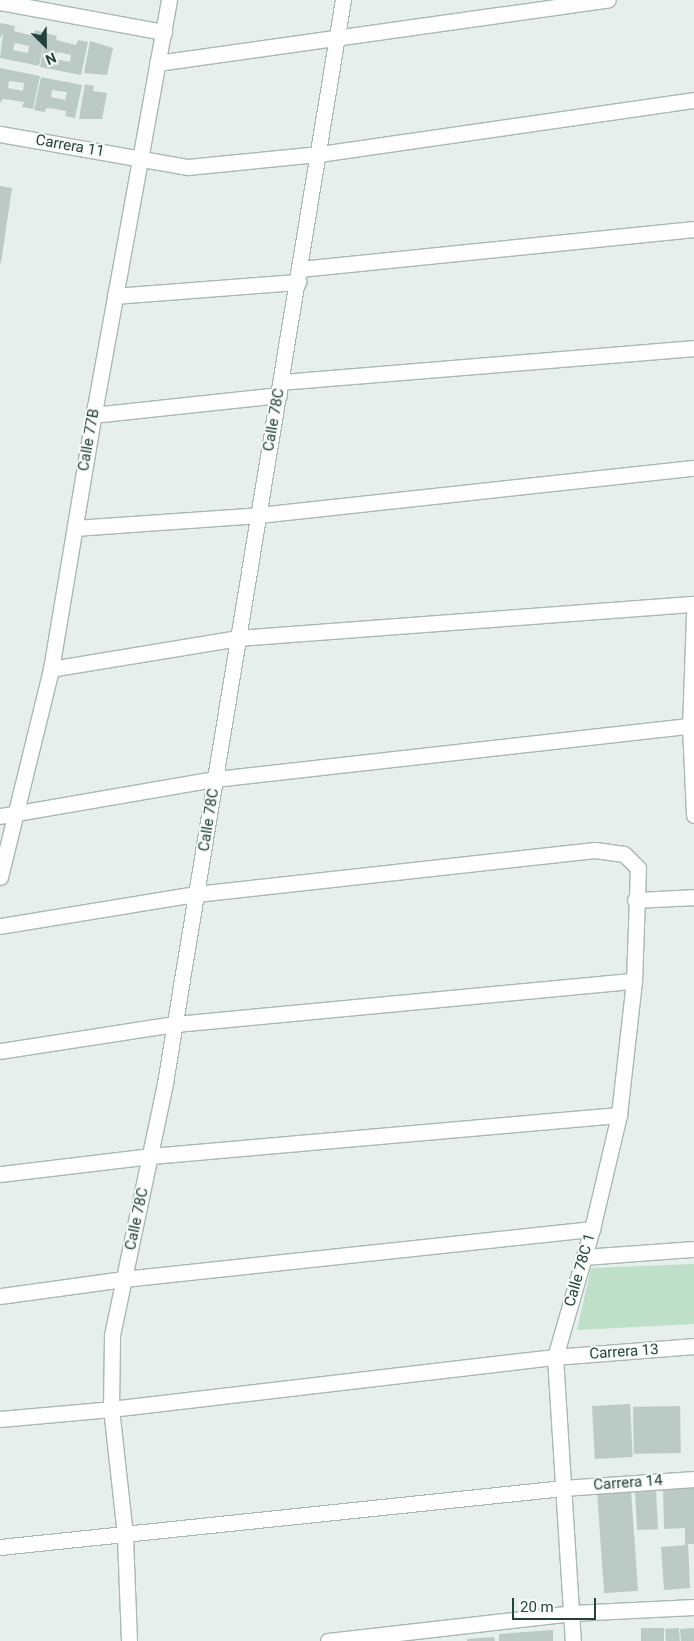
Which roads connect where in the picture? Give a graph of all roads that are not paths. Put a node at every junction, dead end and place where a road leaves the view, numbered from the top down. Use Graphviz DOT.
graph roads {
  1 [pos="169,0"];
  2 [pos="343,0"];
  3 [pos="608,0"];
  4 [pos="0,2"];
  5 [pos="164,32"];
  6 [pos="337,37"];
  7 [pos="157,63"];
  8 [pos="694,100"];
  9 [pos="0,134"];
  10 [pos="319,154"];
  11 [pos="140,158"];
  12 [pos="694,230"];
  13 [pos="299,276"];
  14 [pos="115,296"];
  15 [pos="694,348"];
  16 [pos="280,389"];
  17 [pos="93,415"];
  18 [pos="694,468"];
  19 [pos="258,515"];
  20 [pos="75,528"];
  21 [pos="694,604"];
  22 [pos="694,614"];
  23 [pos="238,638"];
  24 [pos="51,669"];
  25 [pos="690,726"];
  26 [pos="215,779"];
  27 [pos="694,814"];
  28 [pos="6,816"];
  29 [pos="0,877"];
  30 [pos="196,894"];
  31 [pos="694,897"];
  32 [pos="634,900"];
  33 [pos="0,926"];
  34 [pos="634,981"];
  35 [pos="175,1024"];
  36 [pos="0,1051"];
  37 [pos="620,1115"];
  38 [pos="150,1156"];
  39 [pos="0,1174"];
  40 [pos="592,1229"];
  41 [pos="694,1249"];
  42 [pos="584,1257"];
  43 [pos="124,1279"];
  44 [pos="0,1296"];
  45 [pos="694,1346"];
  46 [pos="555,1357"];
  47 [pos="111,1409"];
  48 [pos="0,1418"];
  49 [pos="694,1479"];
  50 [pos="563,1488"];
  51 [pos="125,1535"];
  52 [pos="0,1547"];
  53 [pos="694,1607"];
  54 [pos="572,1613"];
  55 [pos="129,1641"];
  56 [pos="328,1641"];
  57 [pos="573,1641"];
  1 -- 5 [label="street, Calle 77B"];
  2 -- 6 [label="street, Calle 78C"];
  3 -- 6 [label="street"];
  4 -- 5 [label="street"];
  5 -- 7 [label="street, Calle 77B"];
  6 -- 7 [label="street"];
  6 -- 10 [label="street, Calle 78C"];
  7 -- 11 [label="street, Calle 77B"];
  8 -- 10 [label="street, Carrera 11"];
  9 -- 11 [label="street, Carrera 11"];
  10 -- 11 [label="street, Carrera 11"];
  10 -- 13 [label="street, Calle 78C"];
  11 -- 14 [label="street, Calle 77B"];
  12 -- 13 [label="street"];
  13 -- 14 [label="street"];
  13 -- 16 [label="street, Calle 78C"];
  14 -- 17 [label="street, Calle 77B"];
  15 -- 16 [label="street"];
  16 -- 17 [label="street"];
  16 -- 19 [label="street, Calle 78C"];
  17 -- 20 [label="street, Calle 77B"];
  18 -- 19 [label="street"];
  19 -- 20 [label="street"];
  19 -- 23 [label="street, Calle 78C"];
  20 -- 24 [label="street, Calle 77B"];
  21 -- 23 [label="street"];
  22 -- 25 [label="street"];
  23 -- 24 [label="street"];
  23 -- 26 [label="street, Calle 78C"];
  24 -- 28 [label="street, Calle 77B"];
  25 -- 26 [label="street"];
  25 -- 27 [label="street"];
  26 -- 28 [label="street"];
  26 -- 30 [label="street, Calle 78C"];
  28 -- 29 [label="street, Calle 77B"];
  30 -- 32 [label="street, Calle 78C 1"];
  30 -- 33 [label="street"];
  30 -- 35 [label="street, Calle 78C"];
  31 -- 32 [label="street"];
  32 -- 34 [label="street, Calle 78C 1"];
  34 -- 35 [label="street"];
  34 -- 37 [label="street, Calle 78C 1"];
  35 -- 36 [label="street"];
  35 -- 38 [label="street, Calle 78C"];
  37 -- 38 [label="street"];
  37 -- 40 [label="street, Calle 78C 1"];
  38 -- 39 [label="street"];
  38 -- 43 [label="street, Calle 78C"];
  40 -- 42 [label="street, Calle 78C 1"];
  40 -- 43 [label="street"];
  41 -- 42 [label="street"];
  42 -- 46 [label="street, Calle 78C 1"];
  43 -- 44 [label="street"];
  43 -- 47 [label="street, Calle 78C"];
  45 -- 46 [label="street, Carrera 13"];
  46 -- 47 [label="street, Carrera 13"];
  46 -- 50 [label="street, Calle 78C 1"];
  47 -- 48 [label="street, Carrera 13"];
  47 -- 51 [label="street, Calle 78C"];
  49 -- 50 [label="street, Carrera 14"];
  50 -- 51 [label="street, Carrera 14"];
  50 -- 54 [label="street, Calle 78C 1"];
  51 -- 52 [label="street, Carrera 14"];
  51 -- 55 [label="street, Calle 78C"];
  53 -- 54 [label="street"];
  54 -- 56 [label="street"];
  54 -- 57 [label="street, Calle 78C 1"];
}
